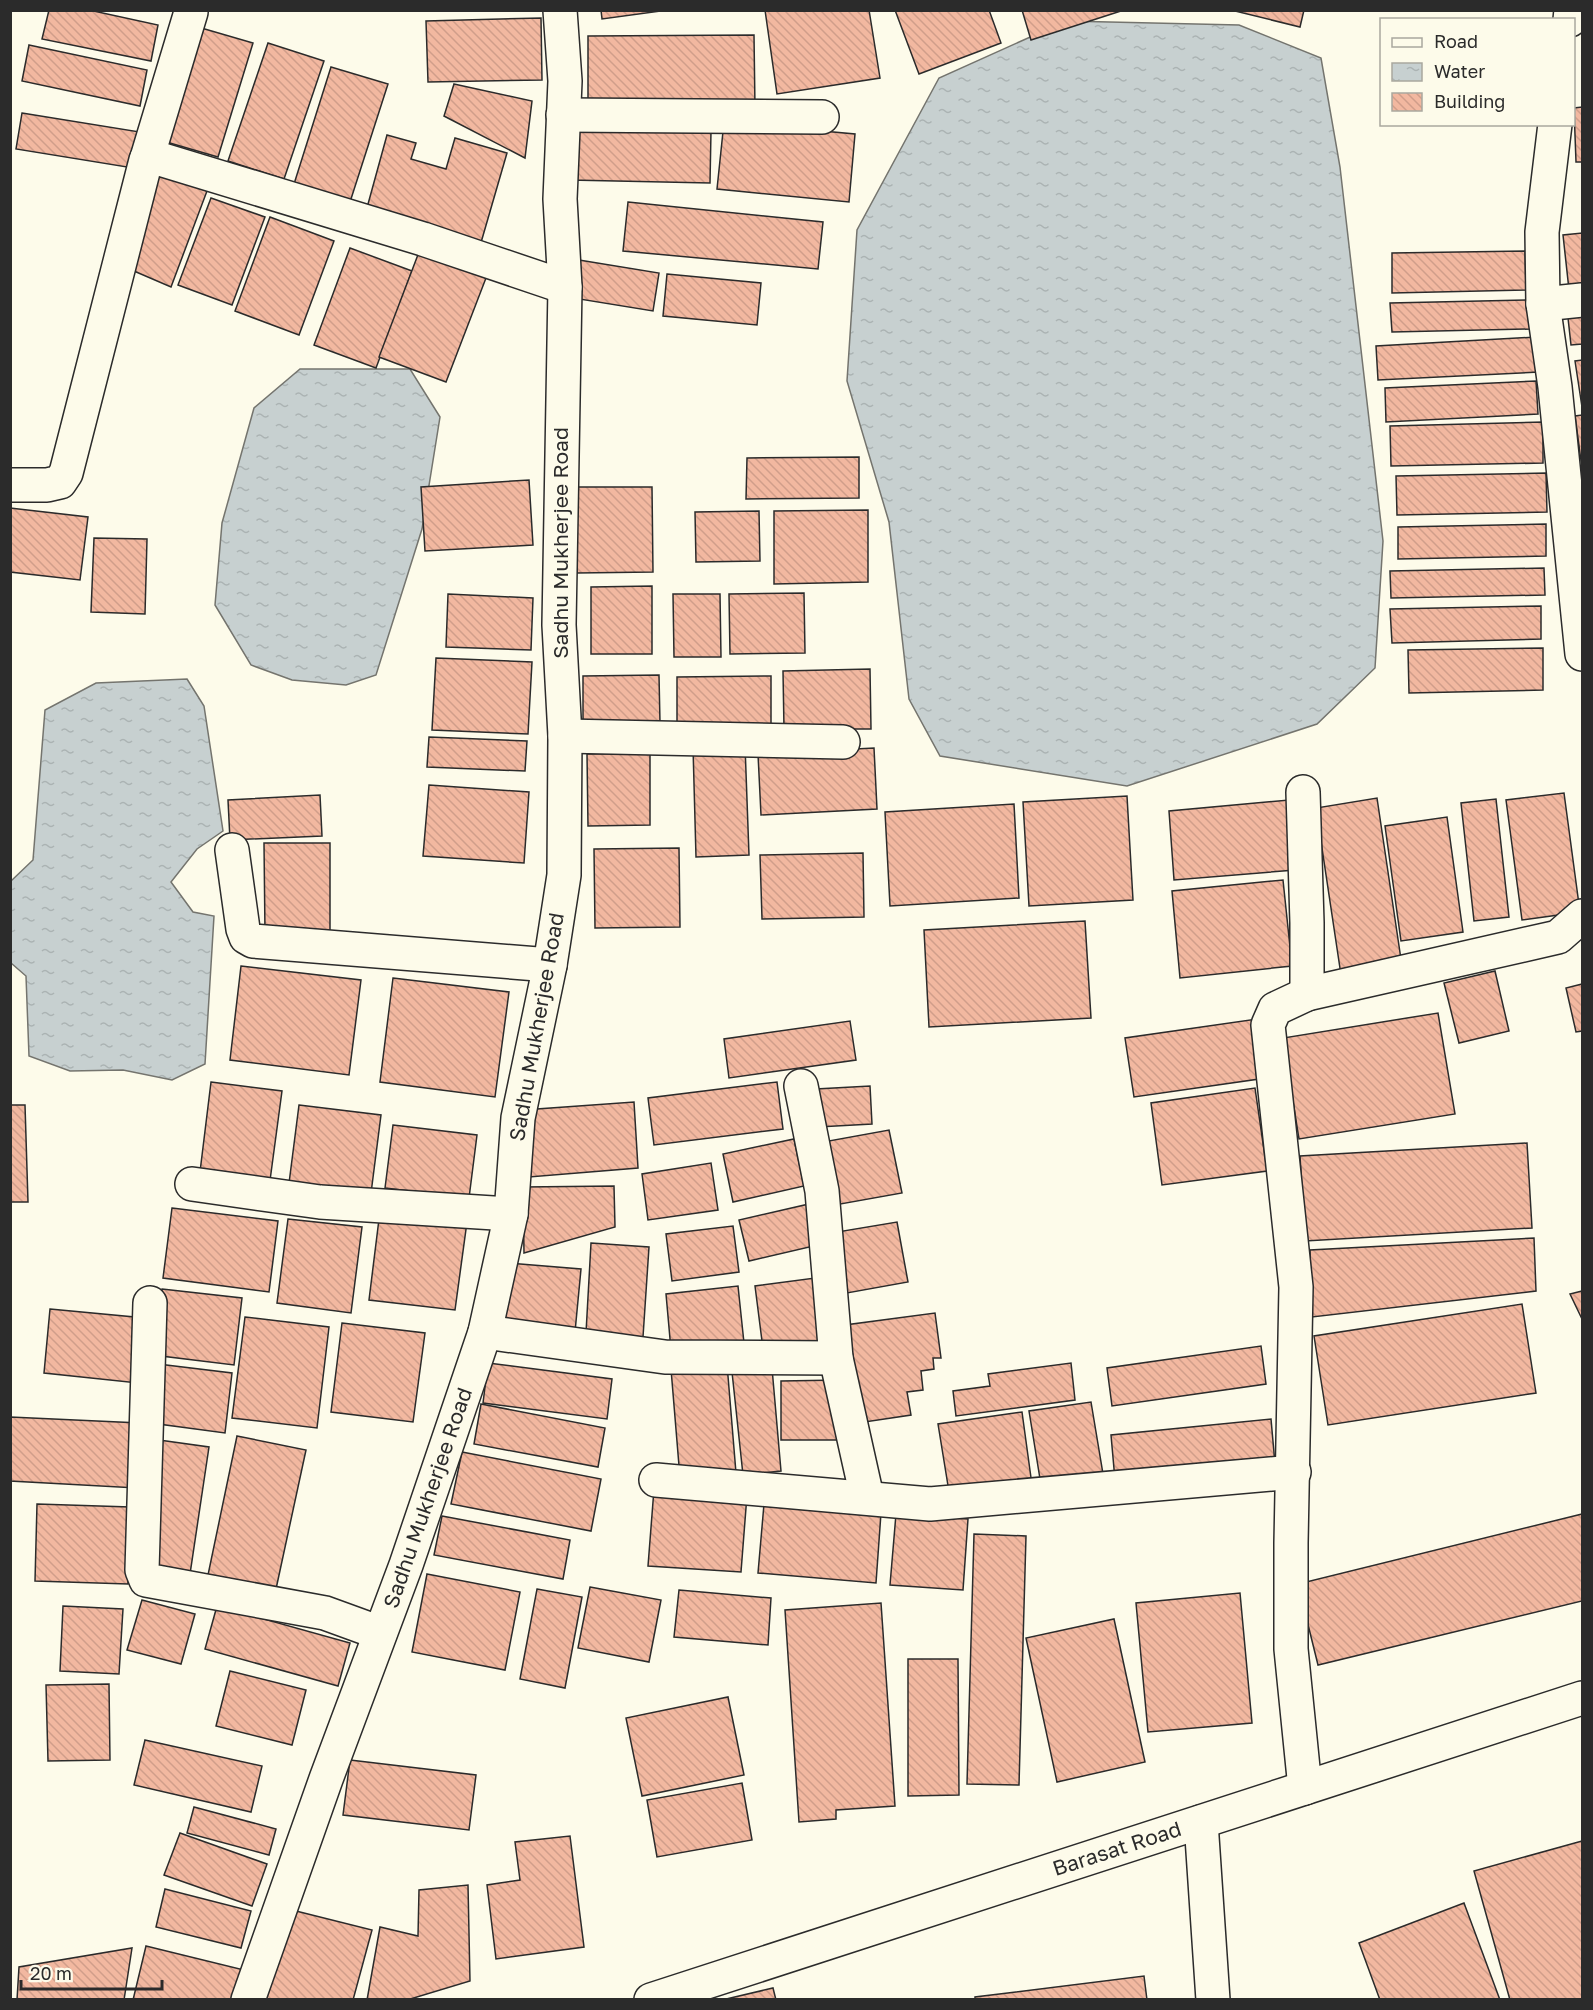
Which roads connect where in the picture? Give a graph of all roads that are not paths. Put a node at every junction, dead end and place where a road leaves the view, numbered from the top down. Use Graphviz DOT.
graph roads {
  1 [pos="560,10"];
  2 [pos="191,12"];
  3 [pos="564,115"];
  4 [pos="822,117"];
  5 [pos="1555,126"];
  6 [pos="147,158"];
  7 [pos="565,287"];
  8 [pos="1582,300"];
  9 [pos="1542,304"];
  10 [pos="10,485"];
  11 [pos="1581,640"];
  12 [pos="566,736"];
  13 [pos="843,742"];
  14 [pos="1303,792"];
  15 [pos="232,850"];
  16 [pos="1582,916"];
  17 [pos="550,964"];
  18 [pos="1307,994"];
  19 [pos="801,1086"];
  20 [pos="192,1184"];
  21 [pos="511,1214"];
  22 [pos="150,1303"];
  23 [pos="485,1332"];
  24 [pos="836,1358"];
  25 [pos="1294,1472"];
  26 [pos="656,1480"];
  27 [pos="867,1497"];
  28 [pos="380,1633"];
  29 [pos="1582,1698"];
  30 [pos="1305,1788"];
  31 [pos="1201,1822"];
  32 [pos="248,2000"];
  33 [pos="651,2000"];
  34 [pos="1213,2000"];
  1 -- 3 [label="street, Sadhu Mukherjee Road"];
  2 -- 6 [label="street"];
  3 -- 4 [label="street"];
  3 -- 7 [label="street, Sadhu Mukherjee Road"];
  5 -- 9 [label="street"];
  6 -- 7 [label="street"];
  6 -- 10 [label="street"];
  7 -- 12 [label="street, Sadhu Mukherjee Road"];
  8 -- 9 [label="street"];
  9 -- 11 [label="street"];
  12 -- 13 [label="street"];
  12 -- 17 [label="street, Sadhu Mukherjee Road"];
  14 -- 18 [label="street"];
  15 -- 17 [label="street"];
  16 -- 18 [label="street"];
  17 -- 21 [label="street, Sadhu Mukherjee Road"];
  18 -- 25 [label="street"];
  19 -- 24 [label="street"];
  20 -- 21 [label="street"];
  21 -- 23 [label="street, Sadhu Mukherjee Road"];
  22 -- 28 [label="street"];
  23 -- 24 [label="street"];
  23 -- 28 [label="street, Sadhu Mukherjee Road"];
  24 -- 27 [label="street"];
  25 -- 27 [label="street"];
  25 -- 30 [label="street"];
  26 -- 27 [label="street"];
  28 -- 32 [label="street, Sadhu Mukherjee Road"];
  29 -- 30 [label="street, Barasat Road"];
  30 -- 31 [label="street, Barasat Road"];
  31 -- 33 [label="street, Barasat Road"];
  31 -- 34 [label="street"];
}
